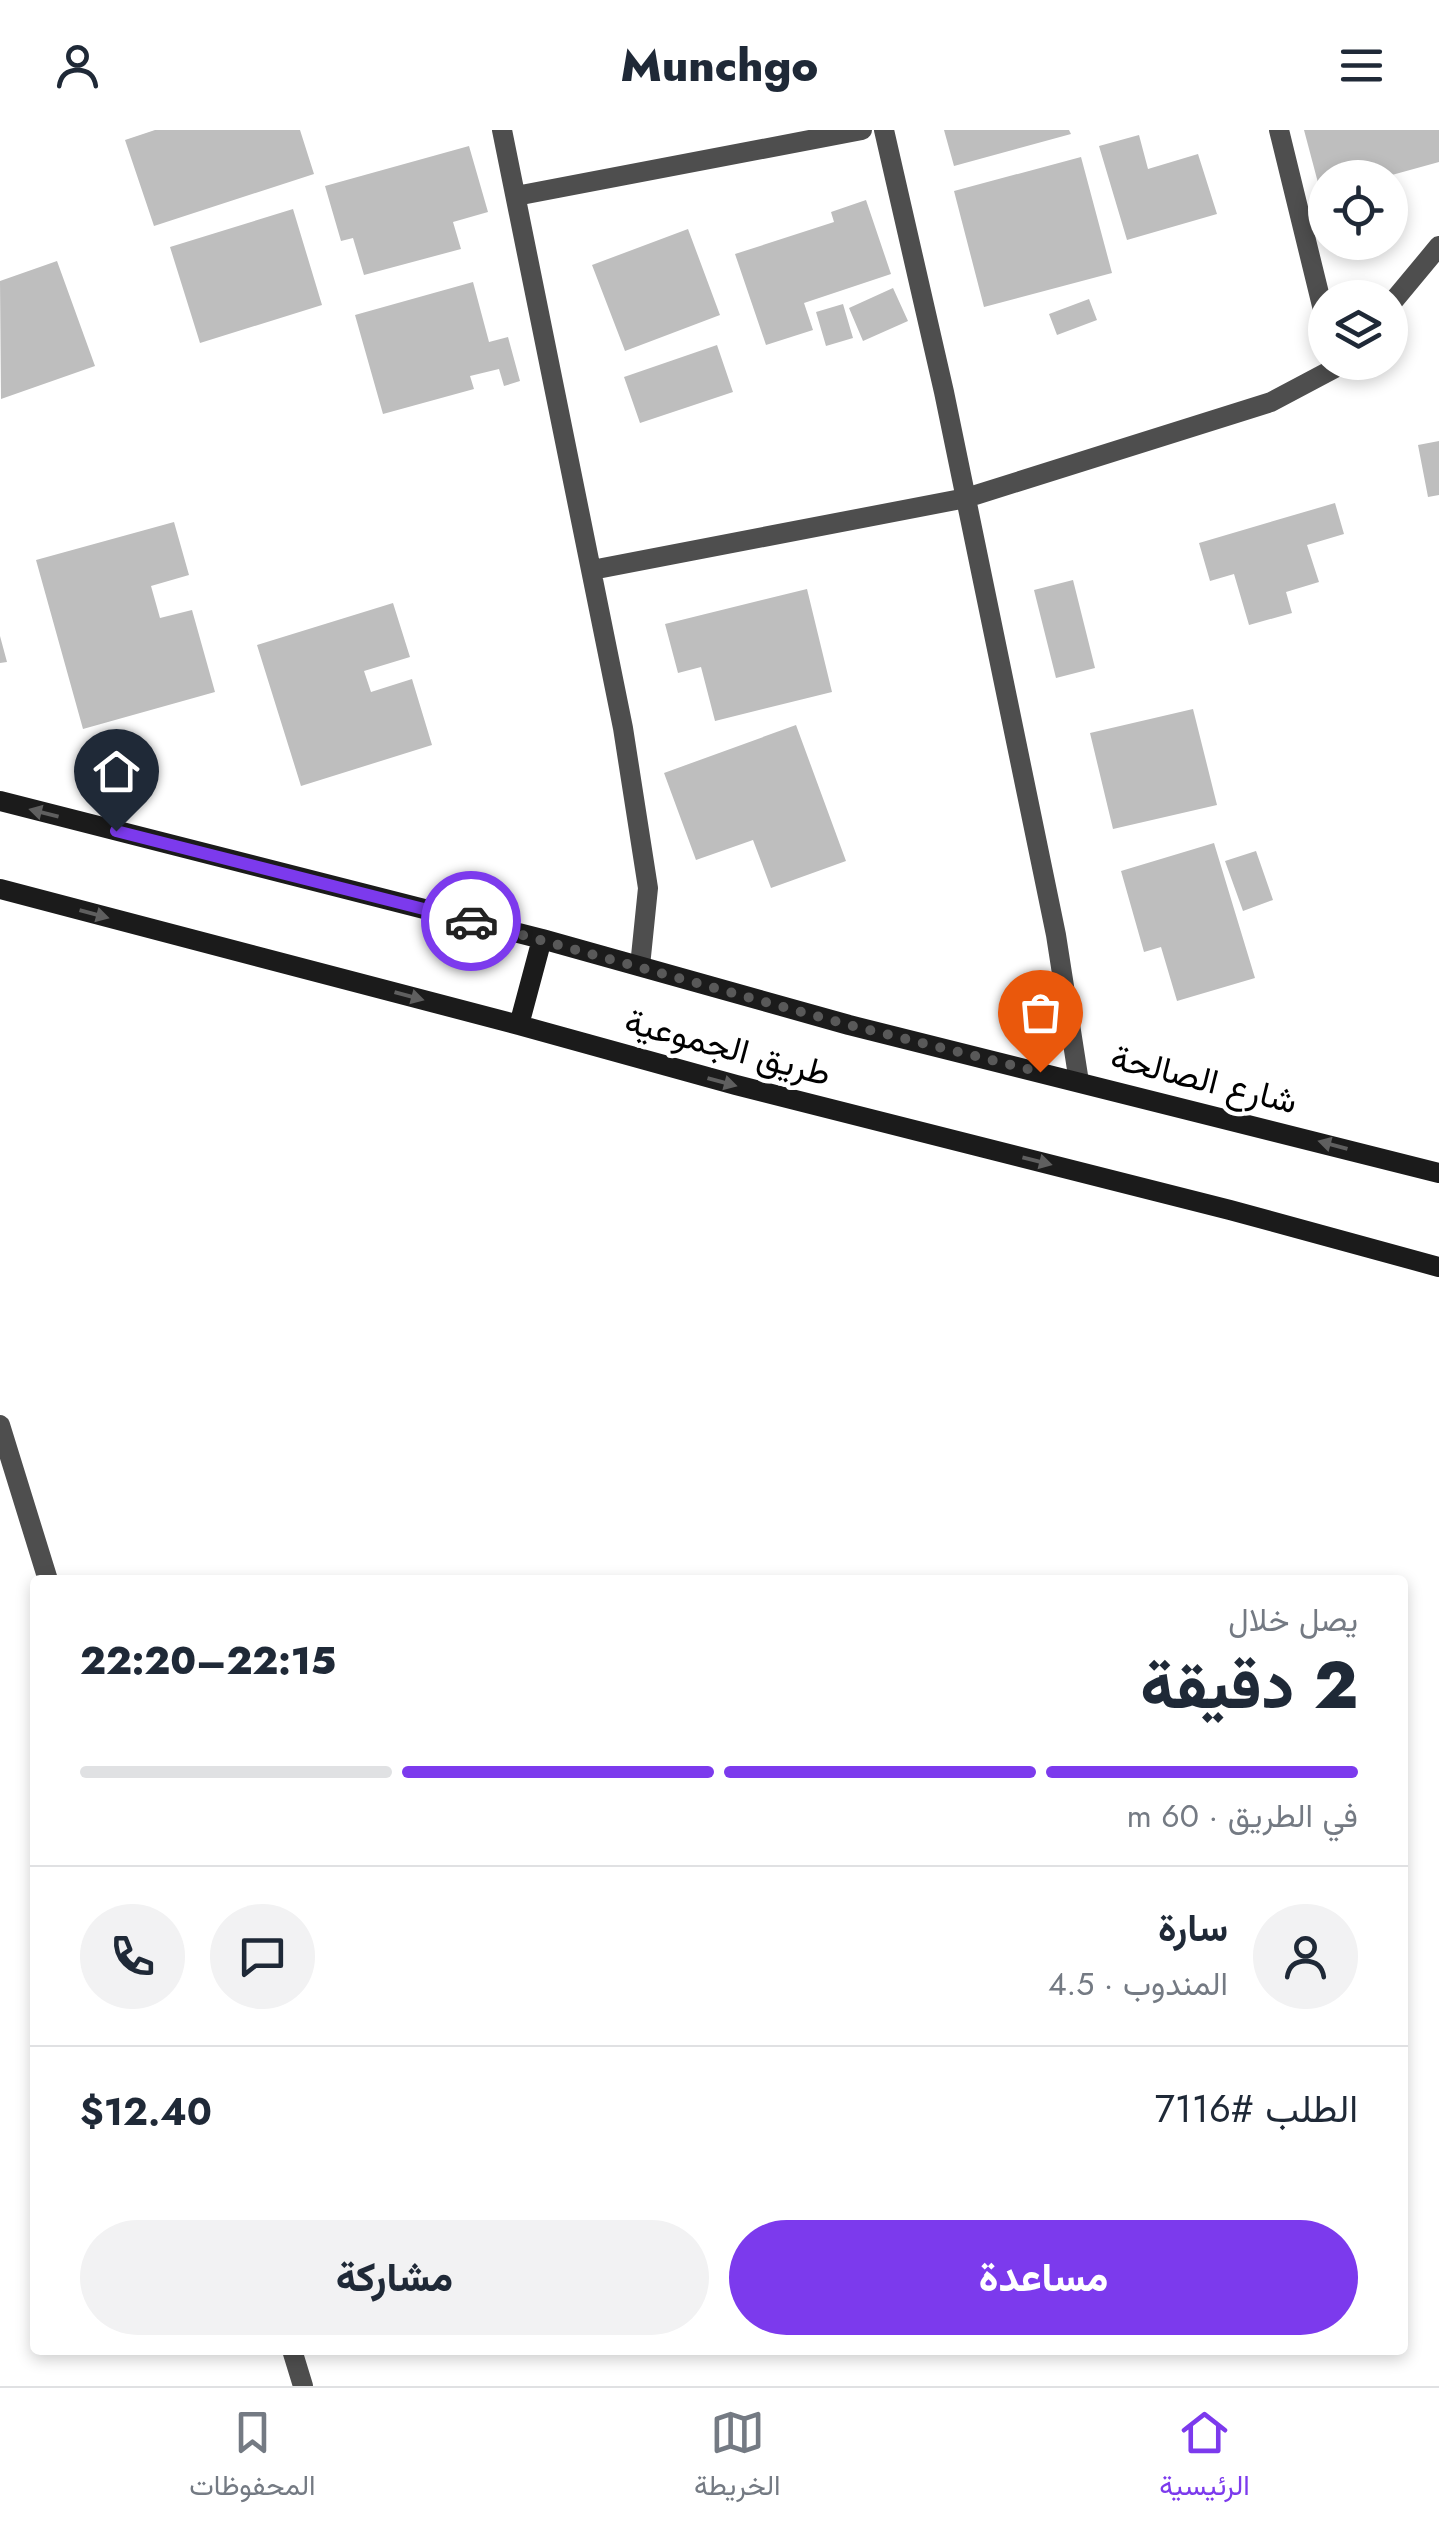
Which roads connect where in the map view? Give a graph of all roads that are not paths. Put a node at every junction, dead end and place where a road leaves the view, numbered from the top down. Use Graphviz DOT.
graph roads {
  1 [pos="502,130"];
  2 [pos="862,130"];
  3 [pos="884,130"];
  4 [pos="1278,130"];
  5 [pos="516,196"];
  6 [pos="1439,246"];
  7 [pos="1316,280"];
  8 [pos="1408,283"];
  9 [pos="1310,380"];
  10 [pos="966,498"];
  11 [pos="592,570"];
  12 [pos="0,801"];
  13 [pos="0,889"];
  14 [pos="542,939"];
  15 [pos="640,966"];
  16 [pos="520,1024"];
  17 [pos="849,1025"];
  18 [pos="1079,1082"];
  19 [pos="1433,1171"];
  20 [pos="1439,1267"];
  21 [pos="0,1425"];
  22 [pos="46,1575"];
  23 [pos="294,2355"];
  24 [pos="303,2386"];
  1 -- 5 [label="street"];
  2 -- 5 [label="street"];
  3 -- 10 [label="street"];
  4 -- 7 [label="street"];
  5 -- 11 [label="street"];
  6 -- 8 [label="street"];
  9 -- 10 [label="street"];
  10 -- 11 [label="street"];
  10 -- 18 [label="street"];
  11 -- 15 [label="street"];
  14 -- 12 [label="main road, طريق الجموعية, one-way"];
  13 -- 16 [label="main road, طريق الجموعية, one-way"];
  14 -- 15 [label="main road, طريق الجموعية"];
  14 -- 16 [label="main road"];
  15 -- 17 [label="main road, طريق الجموعية"];
  16 -- 20 [label="main road, طريق الجموعية, one-way"];
  17 -- 18 [label="main road, شارع الصالحة"];
  19 -- 18 [label="main road, شارع الصالحة, one-way"];
  21 -- 22 [label="street"];
  23 -- 24 [label="street"];
}
